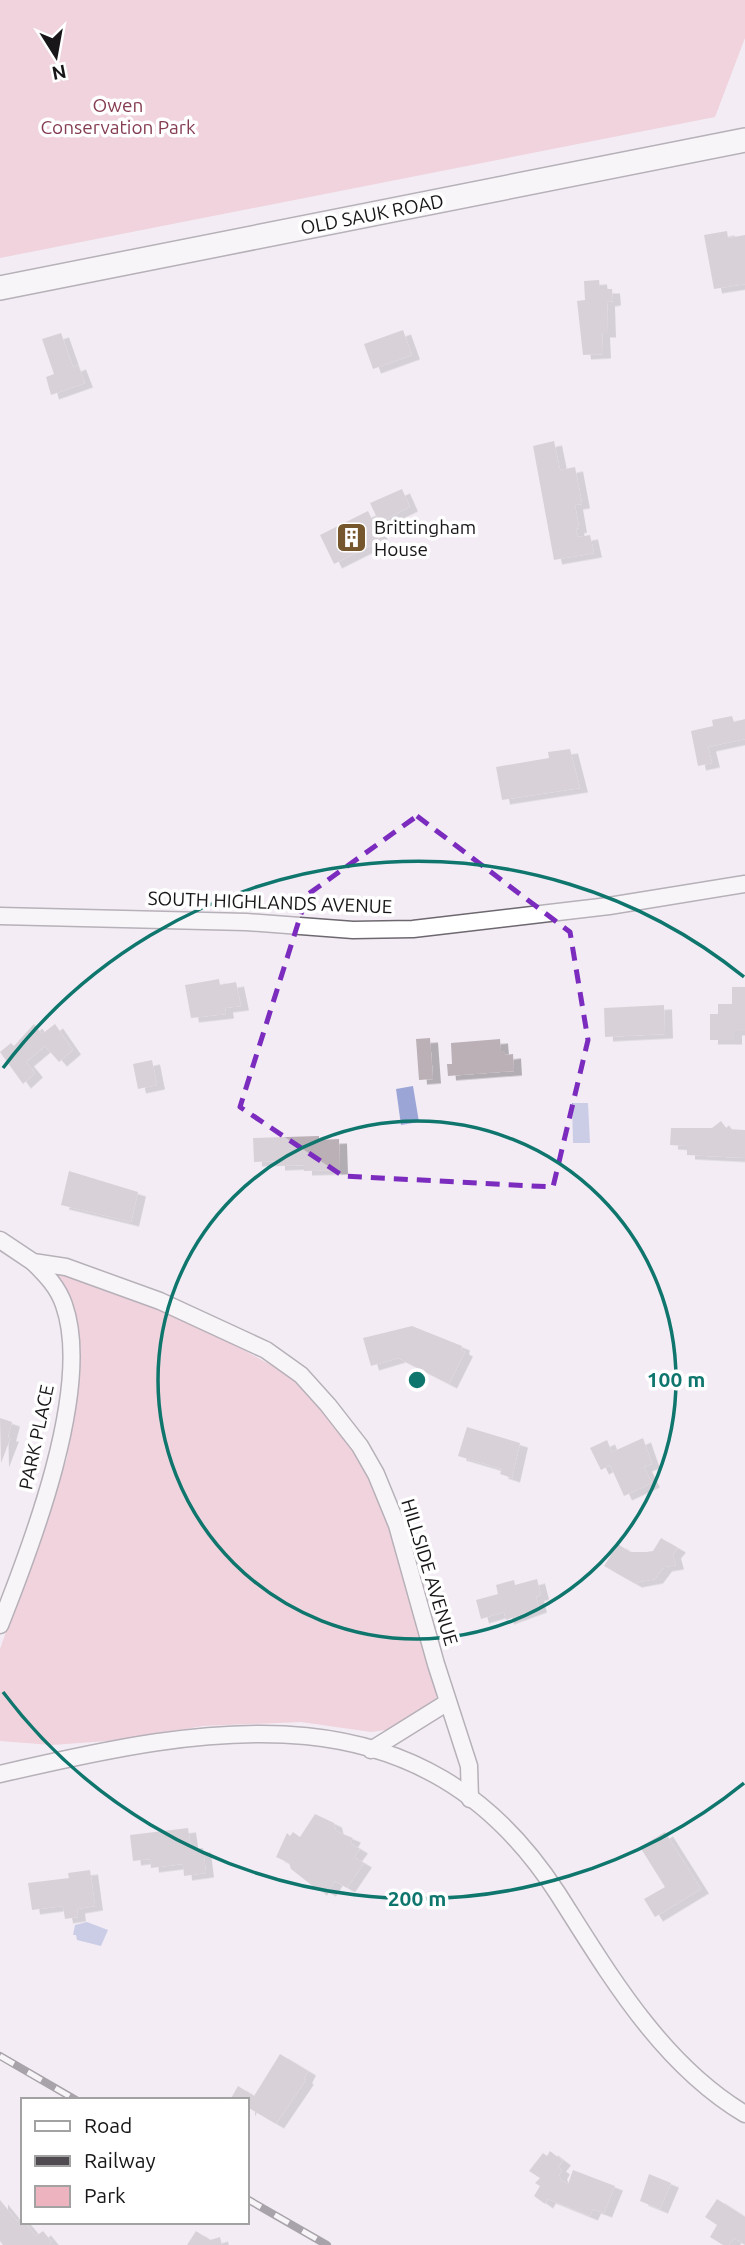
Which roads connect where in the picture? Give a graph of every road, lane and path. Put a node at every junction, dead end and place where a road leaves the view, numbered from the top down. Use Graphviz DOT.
graph roads {
  1 [pos="745,140"];
  2 [pos="0,288"];
  3 [pos="745,884"];
  4 [pos="0,916"];
  5 [pos="0,1240"];
  6 [pos="33,1262"];
  7 [pos="0,1625"];
  8 [pos="448,1702"];
  9 [pos="371,1750"];
  10 [pos="0,1774"];
  11 [pos="471,1799"];
  12 [pos="745,2114"];
  1 -- 2 [label="street, OLD SAUK ROAD"];
  3 -- 4 [label="street, SOUTH HIGHLANDS AVENUE"];
  5 -- 6 [label="street, HILLSIDE AVENUE"];
  6 -- 7 [label="street, PARK PLACE"];
  6 -- 8 [label="street, HILLSIDE AVENUE"];
  8 -- 9 [label="street"];
  8 -- 11 [label="street, HILLSIDE AVENUE"];
  9 -- 10 [label="street"];
  9 -- 11 [label="street"];
  11 -- 12 [label="street"];
}
